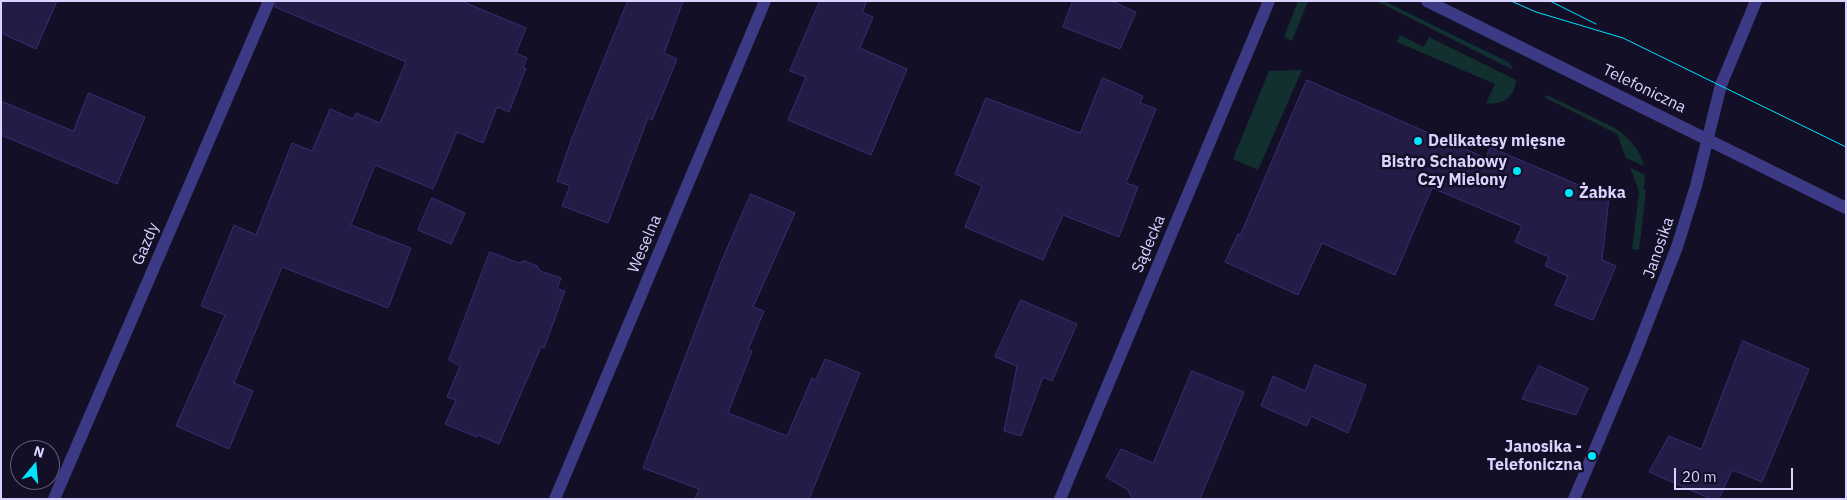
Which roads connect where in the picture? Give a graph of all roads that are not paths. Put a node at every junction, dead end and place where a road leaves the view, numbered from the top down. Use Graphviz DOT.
graph roads {
  1 [pos="268,1"];
  2 [pos="765,1"];
  3 [pos="1269,1"];
  4 [pos="1427,1"];
  5 [pos="1756,1"];
  6 [pos="1708,139"];
  7 [pos="1846,208"];
  8 [pos="54,499"];
  9 [pos="555,499"];
  10 [pos="1060,499"];
  11 [pos="1574,499"];
  1 -- 8 [label="street, Gazdy"];
  2 -- 9 [label="street, Weselna"];
  3 -- 10 [label="street, Sądecka"];
  4 -- 6 [label="street, Telefoniczna"];
  5 -- 6 [label="street, Janosika"];
  6 -- 7 [label="street, Telefoniczna"];
  6 -- 11 [label="street, Janosika"];
}
